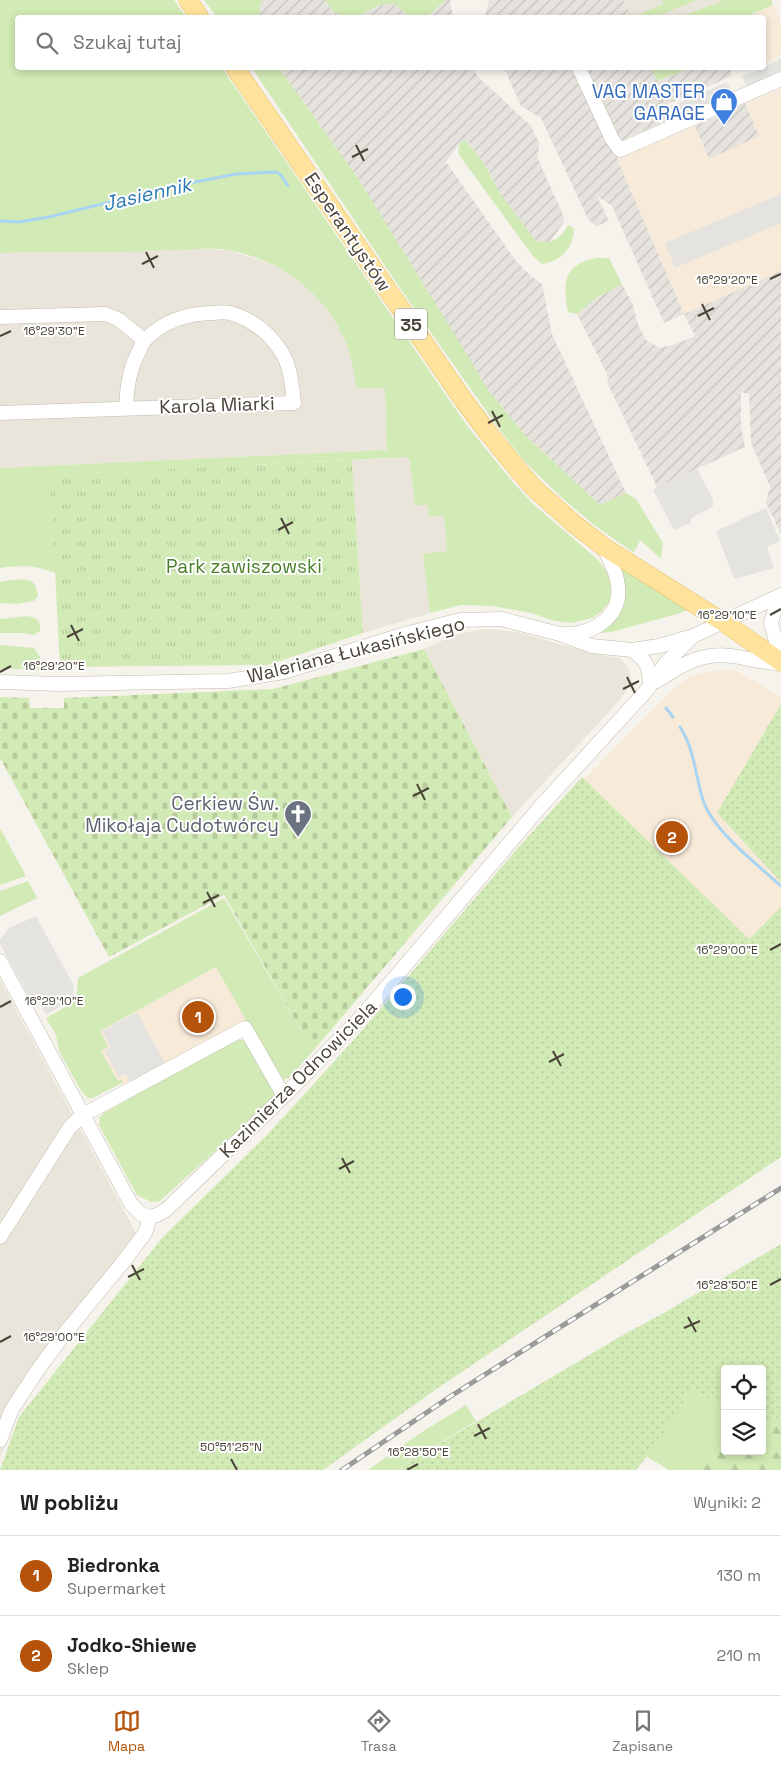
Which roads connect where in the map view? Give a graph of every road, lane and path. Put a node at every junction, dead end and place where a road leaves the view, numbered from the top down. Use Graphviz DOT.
graph roads {
  1 [pos="188,0"];
  2 [pos="198,15"];
  3 [pos="236,70"];
  4 [pos="580,70"];
  5 [pos="781,80"];
  6 [pos="0,317"];
  7 [pos="144,340"];
  8 [pos="126,408"];
  9 [pos="0,412"];
  10 [pos="604,546"];
  11 [pos="780,595"];
  12 [pos="723,622"];
  13 [pos="560,634"];
  14 [pos="693,636"];
  15 [pos="632,650"];
  16 [pos="781,662"];
  17 [pos="0,682"];
  18 [pos="650,686"];
  19 [pos="0,961"];
  20 [pos="284,1096"];
  21 [pos="83,1115"];
  22 [pos="150,1217"];
  23 [pos="0,1237"];
  24 [pos="0,1440"];
  1 -- 2 [label="main road"];
  3 -- 10 [label="main road, Esperantystów / 35"];
  4 -- 5 [label="street"];
  6 -- 7 [label="street"];
  7 -- 8 [label="street, Karola Miarki"];
  7 -- 8 [label="street, Karola Miarki"];
  8 -- 9 [label="street, Karola Miarki"];
  10 -- 12 [label="main road, Esperantystów / 35"];
  10 -- 13 [label="street, Waleriana Łukasińskiego"];
  11 -- 12 [label="street, Waleriana Łukasińskiego"];
  11 -- 16 [label="street"];
  12 -- 14 [label="street, Waleriana Łukasińskiego"];
  12 -- 16 [label="main road, Esperantystów / 35"];
  13 -- 15 [label="street, Waleriana Łukasińskiego"];
  13 -- 17 [label="street, Waleriana Łukasińskiego"];
  14 -- 15 [label="street, Waleriana Łukasińskiego"];
  14 -- 18 [label="street, Kazimierza Odnowiciela"];
  15 -- 18 [label="street"];
  16 -- 18 [label="street"];
  18 -- 20 [label="street, Kazimierza Odnowiciela"];
  19 -- 21 [label="street"];
  20 -- 21 [label="street"];
  20 -- 22 [label="street, Kazimierza Odnowiciela"];
  21 -- 22 [label="street"];
  21 -- 23 [label="street"];
  22 -- 24 [label="street"];
}
